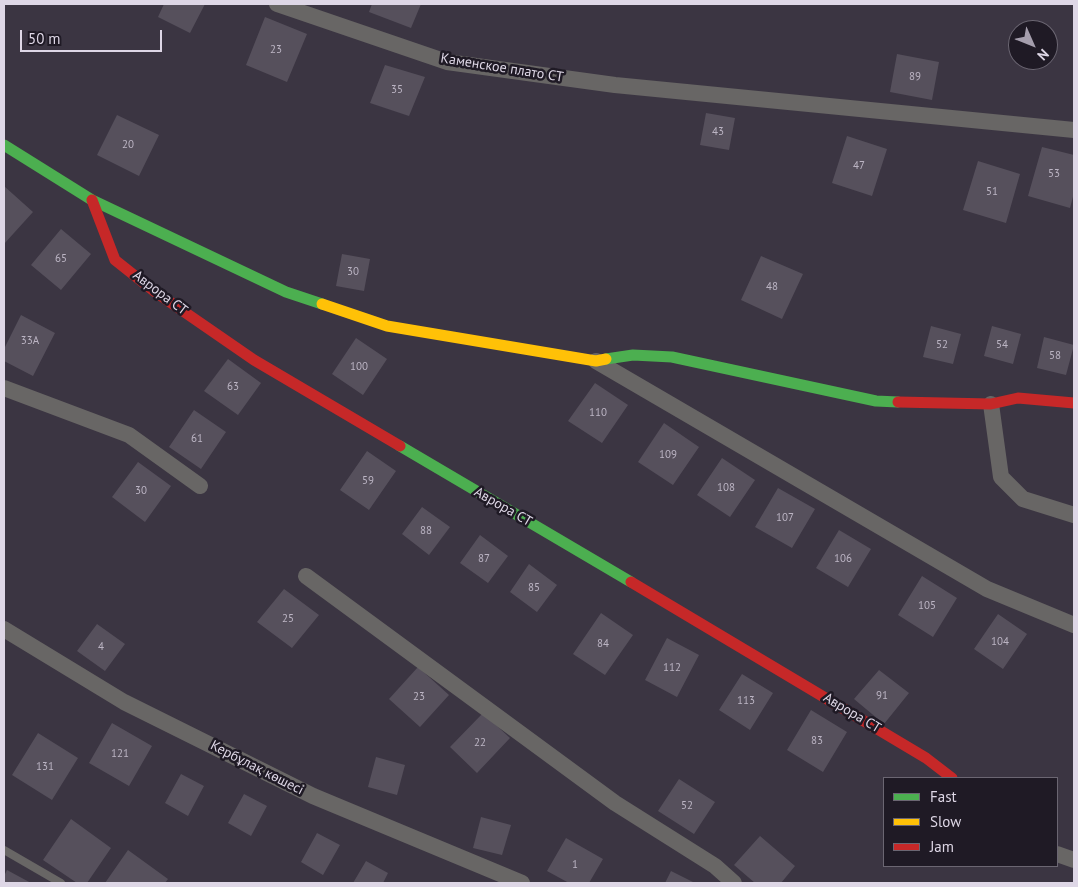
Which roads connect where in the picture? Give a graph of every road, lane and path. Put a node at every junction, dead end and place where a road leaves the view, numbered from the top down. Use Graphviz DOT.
graph roads {
  1 [pos="277,4"];
  2 [pos="1074,130"];
  3 [pos="4,144"];
  4 [pos="92,200"];
  5 [pos="596,361"];
  6 [pos="4,388"];
  7 [pos="1074,403"];
  8 [pos="991,404"];
  9 [pos="200,486"];
  10 [pos="1074,514"];
  11 [pos="306,576"];
  12 [pos="1074,625"];
  13 [pos="4,629"];
  14 [pos="951,777"];
  15 [pos="4,850"];
  16 [pos="1058,854"];
  17 [pos="1074,860"];
  18 [pos="61,883"];
  19 [pos="522,883"];
  20 [pos="734,883"];
  1 -- 2 [label="street, Каменское плато СТ"];
  3 -- 4 [label="street"];
  4 -- 5 [label="street"];
  4 -- 14 [label="street, Аврора СТ"];
  5 -- 8 [label="street"];
  5 -- 12 [label="street"];
  6 -- 9 [label="street"];
  7 -- 8 [label="street"];
  8 -- 10 [label="street"];
  11 -- 20 [label="street"];
  13 -- 19 [label="street, Кербұлақ көшесі"];
  15 -- 18 [label="lane"];
  16 -- 17 [label="street"];
}
